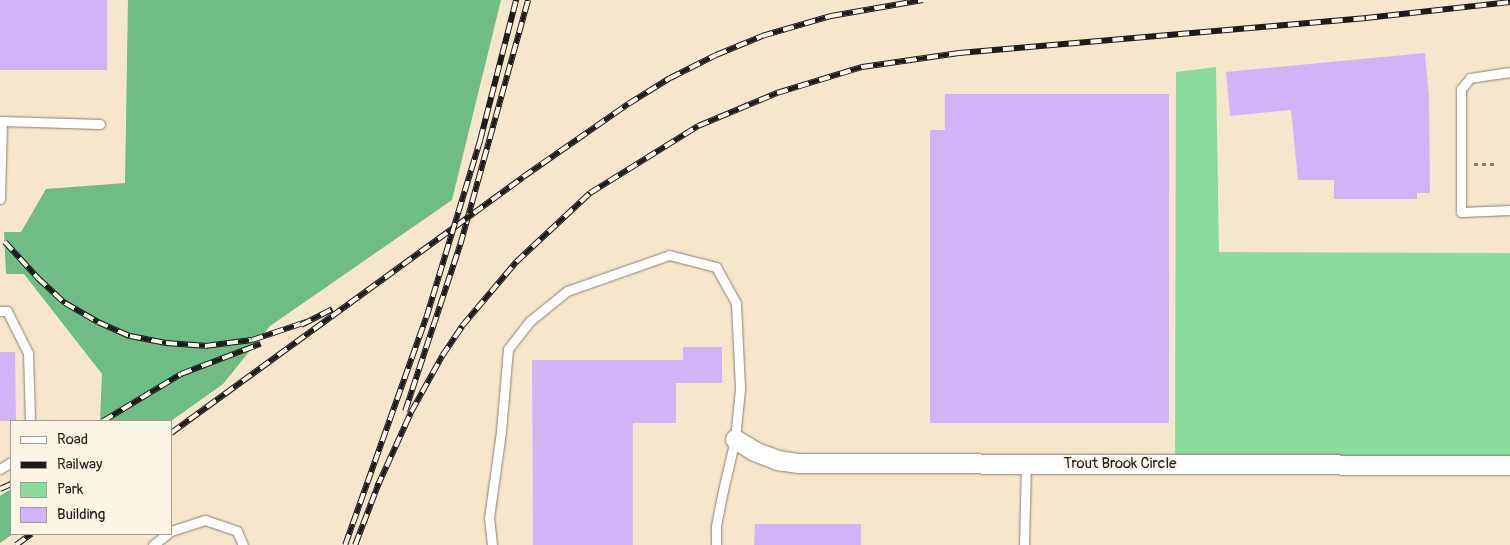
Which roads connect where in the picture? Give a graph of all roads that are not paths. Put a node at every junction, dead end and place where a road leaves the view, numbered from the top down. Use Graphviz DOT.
graph roads {
  1 [pos="1510,72"];
  2 [pos="100,124"];
  3 [pos="0,199"];
  4 [pos="1510,210"];
  5 [pos="0,311"];
  6 [pos="30,420"];
  7 [pos="736,439"];
  8 [pos="1026,464"];
  9 [pos="1510,466"];
  10 [pos="172,531"];
  11 [pos="166,535"];
  12 [pos="154,545"];
  13 [pos="243,545"];
  14 [pos="492,545"];
  15 [pos="716,545"];
  16 [pos="1024,545"];
  1 -- 4 [label="lane"];
  2 -- 3 [label="lane"];
  5 -- 6 [label="lane"];
  7 -- 8 [label="street, Trout Brook Circle"];
  7 -- 14 [label="lane"];
  7 -- 15 [label="lane"];
  8 -- 9 [label="street, Trout Brook Circle"];
  8 -- 16 [label="lane"];
  10 -- 13 [label="lane"];
  11 -- 12 [label="lane"];
}
